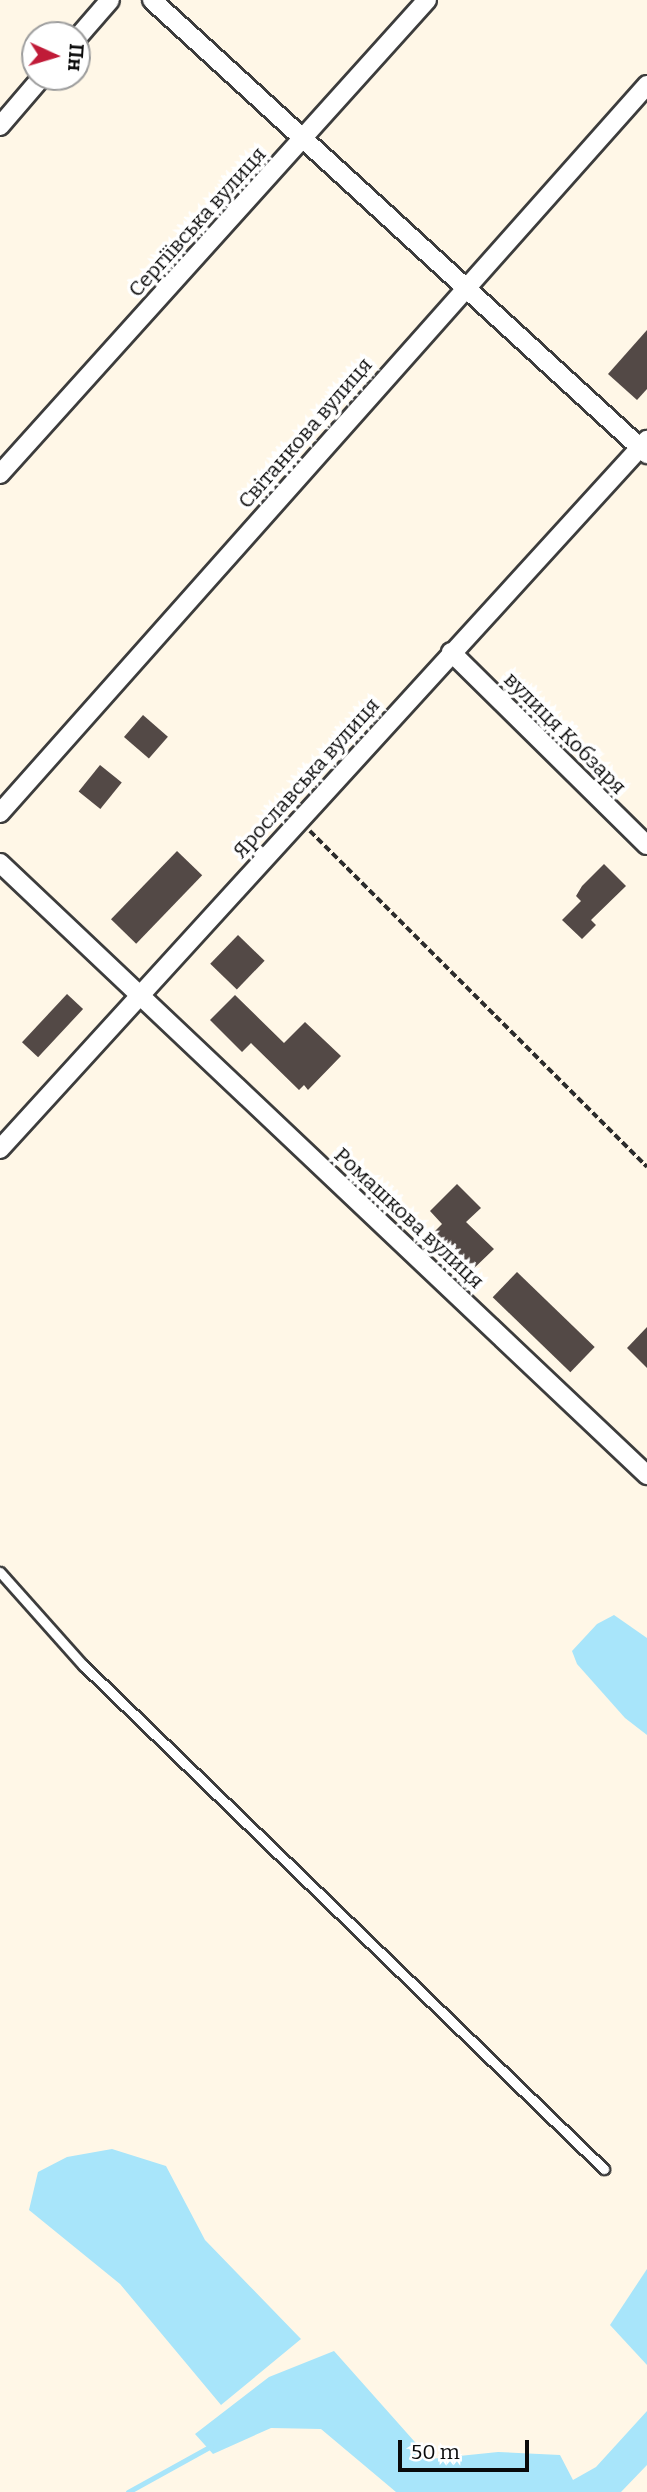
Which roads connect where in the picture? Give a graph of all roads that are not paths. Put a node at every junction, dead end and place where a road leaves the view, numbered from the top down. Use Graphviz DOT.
graph roads {
  1 [pos="110,0"];
  2 [pos="152,0"];
  3 [pos="427,0"];
  4 [pos="91,22"];
  5 [pos="647,85"];
  6 [pos="30,91"];
  7 [pos="0,125"];
  8 [pos="304,138"];
  9 [pos="466,284"];
  10 [pos="645,447"];
  11 [pos="0,474"];
  12 [pos="451,652"];
  13 [pos="0,813"];
  14 [pos="647,845"];
  15 [pos="0,863"];
  16 [pos="140,993"];
  17 [pos="0,1149"];
  18 [pos="647,1475"];
  19 [pos="0,1572"];
  20 [pos="604,2169"];
  1 -- 4 [label="street"];
  2 -- 8 [label="street"];
  3 -- 8 [label="street, Сергіївська вулиця"];
  5 -- 9 [label="street, Світанкова вулиця"];
  6 -- 7 [label="street"];
  8 -- 9 [label="street"];
  8 -- 11 [label="street, Сергіївська вулиця"];
  9 -- 10 [label="street"];
  9 -- 13 [label="street, Світанкова вулиця"];
  10 -- 12 [label="street, Ярославська вулиця"];
  12 -- 14 [label="street, вулиця Кобзаря"];
  12 -- 16 [label="street, Ярославська вулиця"];
  15 -- 16 [label="street, Ромашкова вулиця"];
  16 -- 17 [label="street, Ярославська вулиця"];
  16 -- 18 [label="street, Ромашкова вулиця"];
  19 -- 20 [label="lane"];
}
